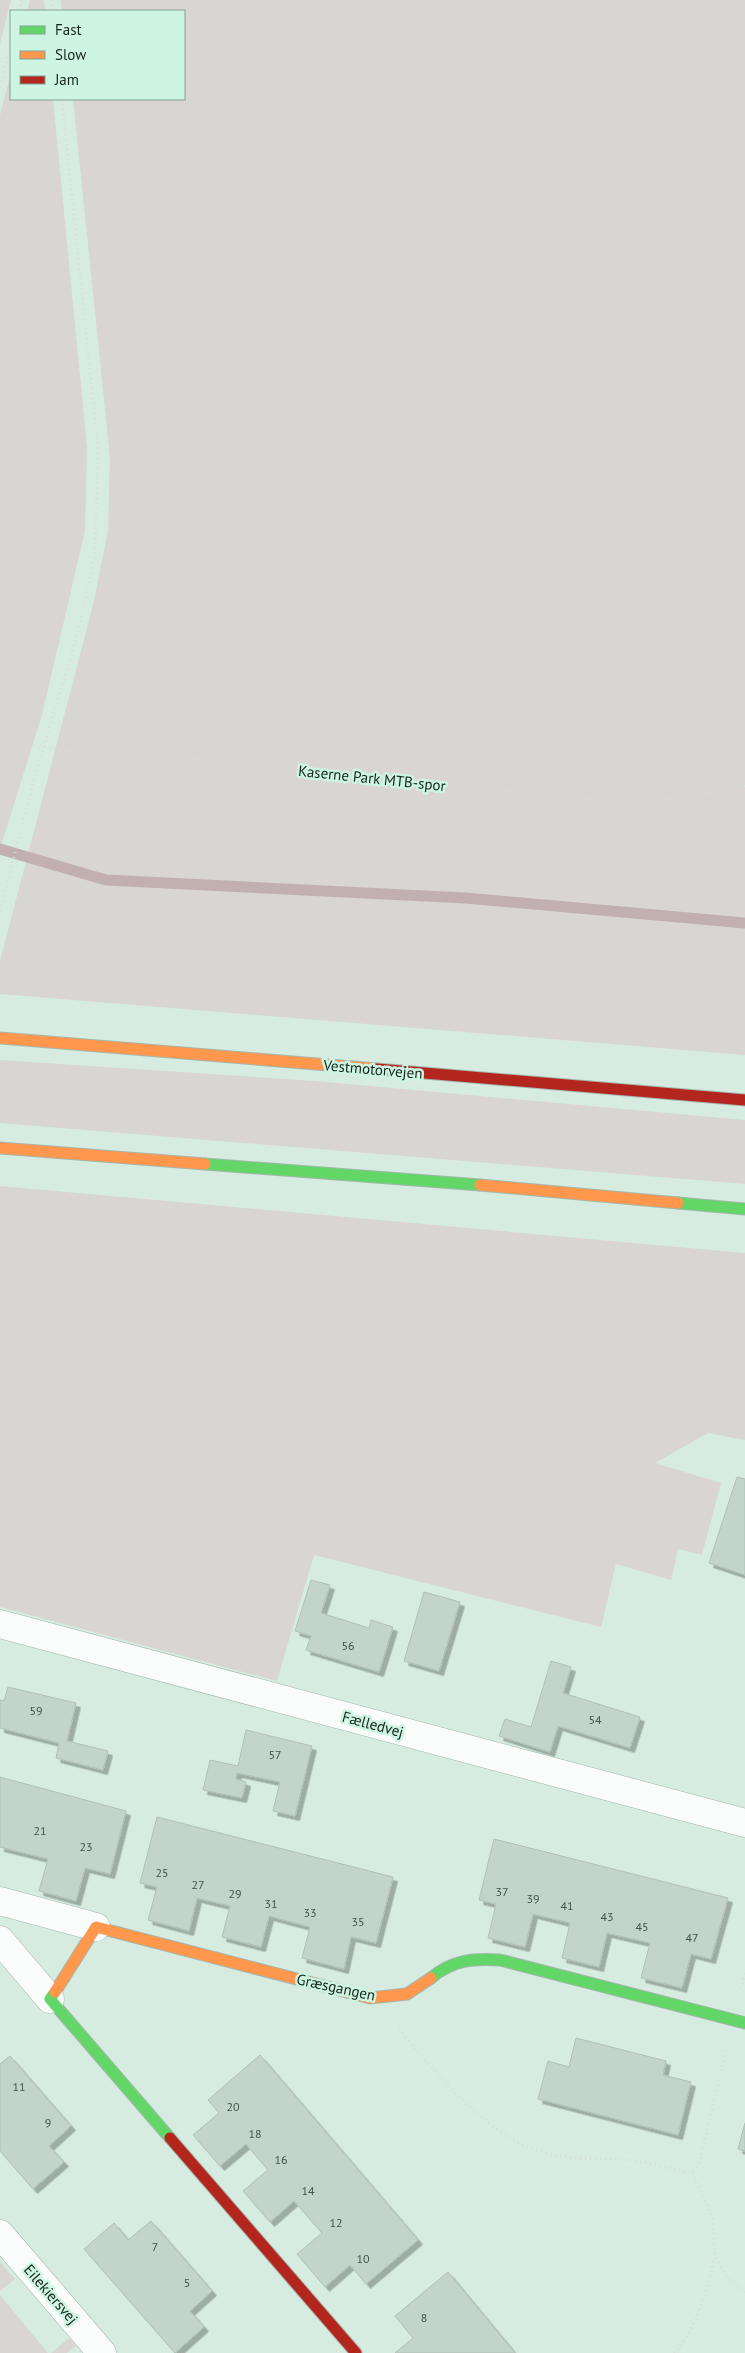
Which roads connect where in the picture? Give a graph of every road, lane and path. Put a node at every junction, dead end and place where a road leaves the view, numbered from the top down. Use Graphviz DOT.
graph roads {
  1 [pos="10,47"];
  2 [pos="0,87"];
  3 [pos="62,100"];
  4 [pos="0,739"];
  5 [pos="44,748"];
  6 [pos="745,784"];
  7 [pos="0,911"];
  8 [pos="0,1038"];
  9 [pos="745,1100"];
  10 [pos="0,1148"];
  11 [pos="745,1209"];
  12 [pos="0,1624"];
  13 [pos="745,1823"];
  14 [pos="0,1901"];
  15 [pos="96,1927"];
  16 [pos="0,1940"];
  17 [pos="745,1972"];
  18 [pos="383,1998"];
  19 [pos="50,1999"];
  20 [pos="733,2020"];
  21 [pos="745,2022"];
  22 [pos="692,2173"];
  23 [pos="0,2234"];
  24 [pos="715,2258"];
  25 [pos="745,2292"];
  26 [pos="102,2353"];
  27 [pos="356,2353"];
  28 [pos="674,2353"];
  1 -- 2 [label="path"];
  3 -- 5 [label="path"];
  4 -- 5 [label="path, Kaserne Park MTB-spor"];
  5 -- 6 [label="path, Kaserne Park MTB-spor"];
  5 -- 7 [label="path"];
  8 -- 9 [label="main road, Vestmotorvejen"];
  10 -- 11 [label="main road"];
  12 -- 13 [label="street, Fælledvej"];
  14 -- 15 [label="street, Græsgangen"];
  15 -- 18 [label="main road, Græsgangen"];
  15 -- 19 [label="main road"];
  16 -- 19 [label="street"];
  17 -- 20 [label="path"];
  18 -- 20 [label="main road, Græsgangen"];
  18 -- 22 [label="path"];
  19 -- 27 [label="main road"];
  20 -- 21 [label="main road, Græsgangen"];
  20 -- 22 [label="path"];
  22 -- 24 [label="path"];
  23 -- 26 [label="street, Eilekiersvej"];
  24 -- 25 [label="path"];
  24 -- 28 [label="path"];
}
